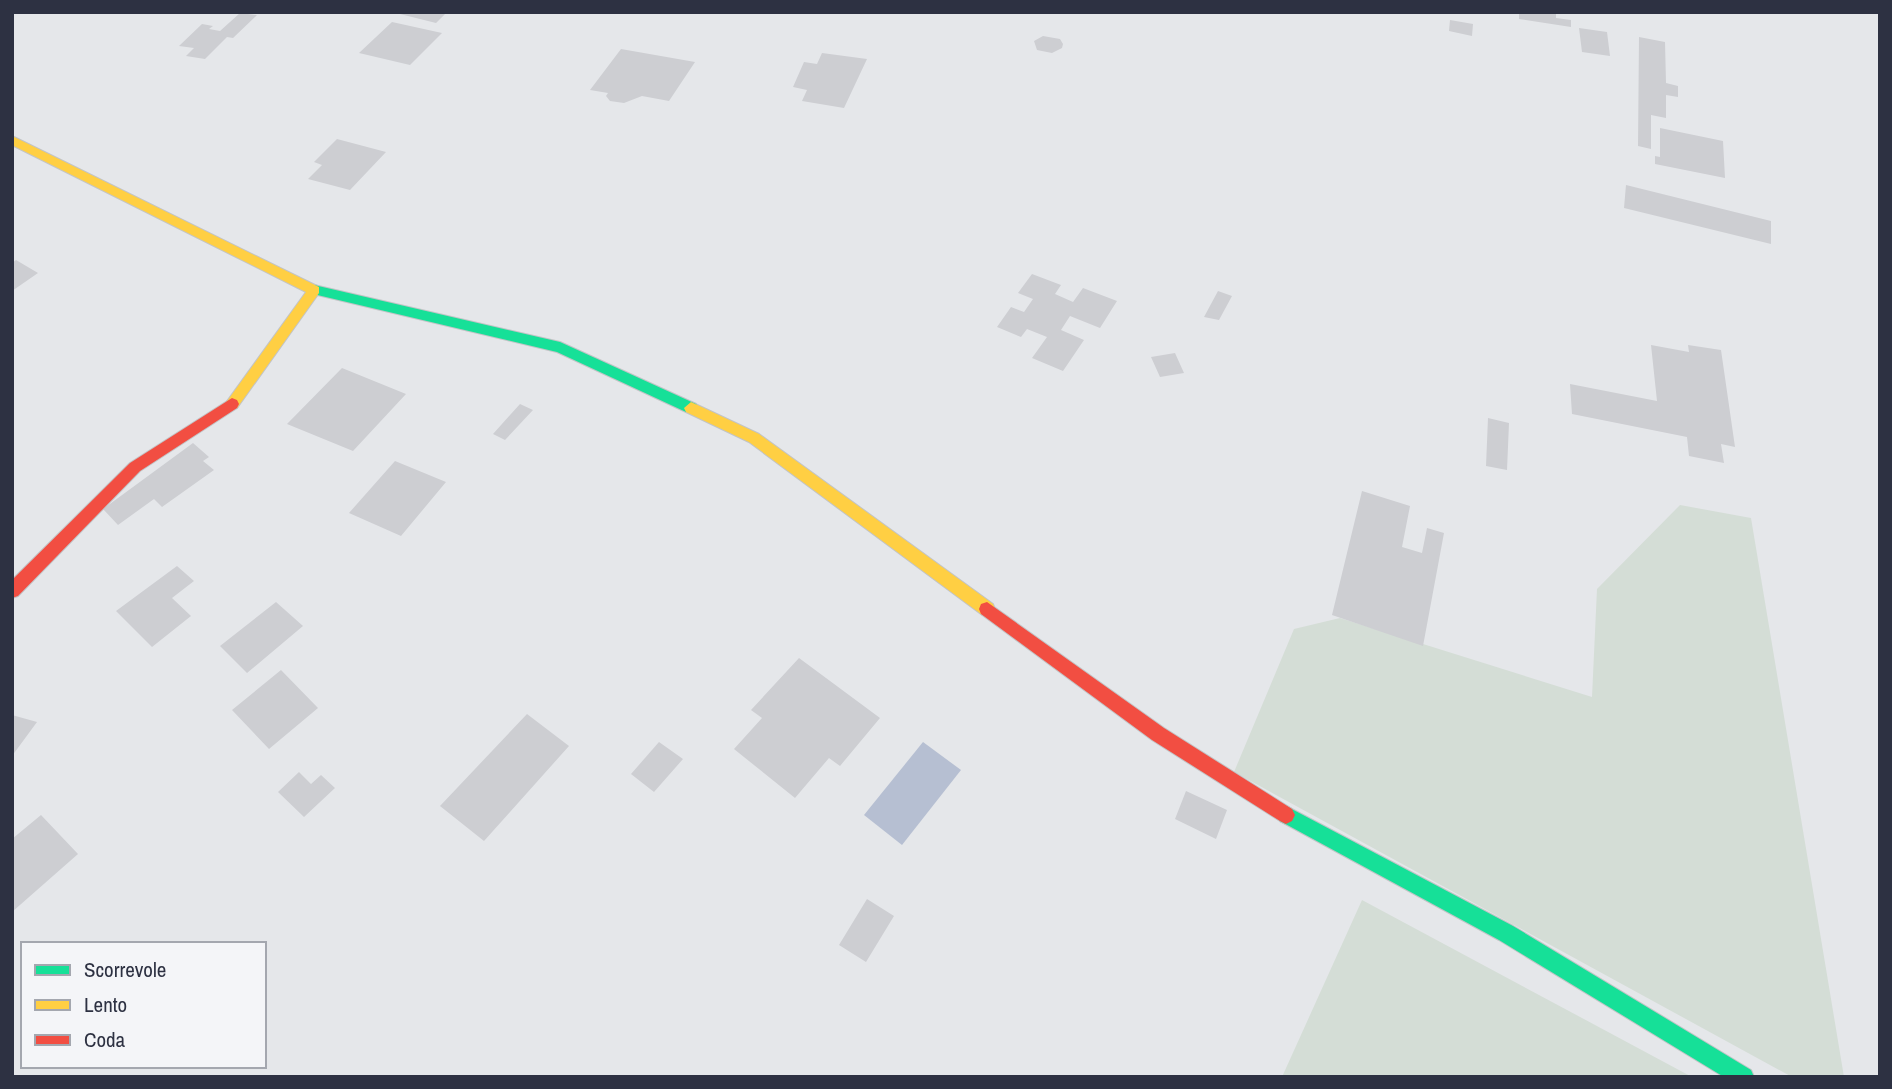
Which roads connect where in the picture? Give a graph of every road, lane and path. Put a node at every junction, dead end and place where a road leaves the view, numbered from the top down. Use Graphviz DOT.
graph roads {
  1 [pos="12,141"];
  2 [pos="314,290"];
  3 [pos="12,591"];
  4 [pos="1744,1077"];
  1 -- 2 [label="street"];
  2 -- 3 [label="street"];
  2 -- 4 [label="street"];
}
